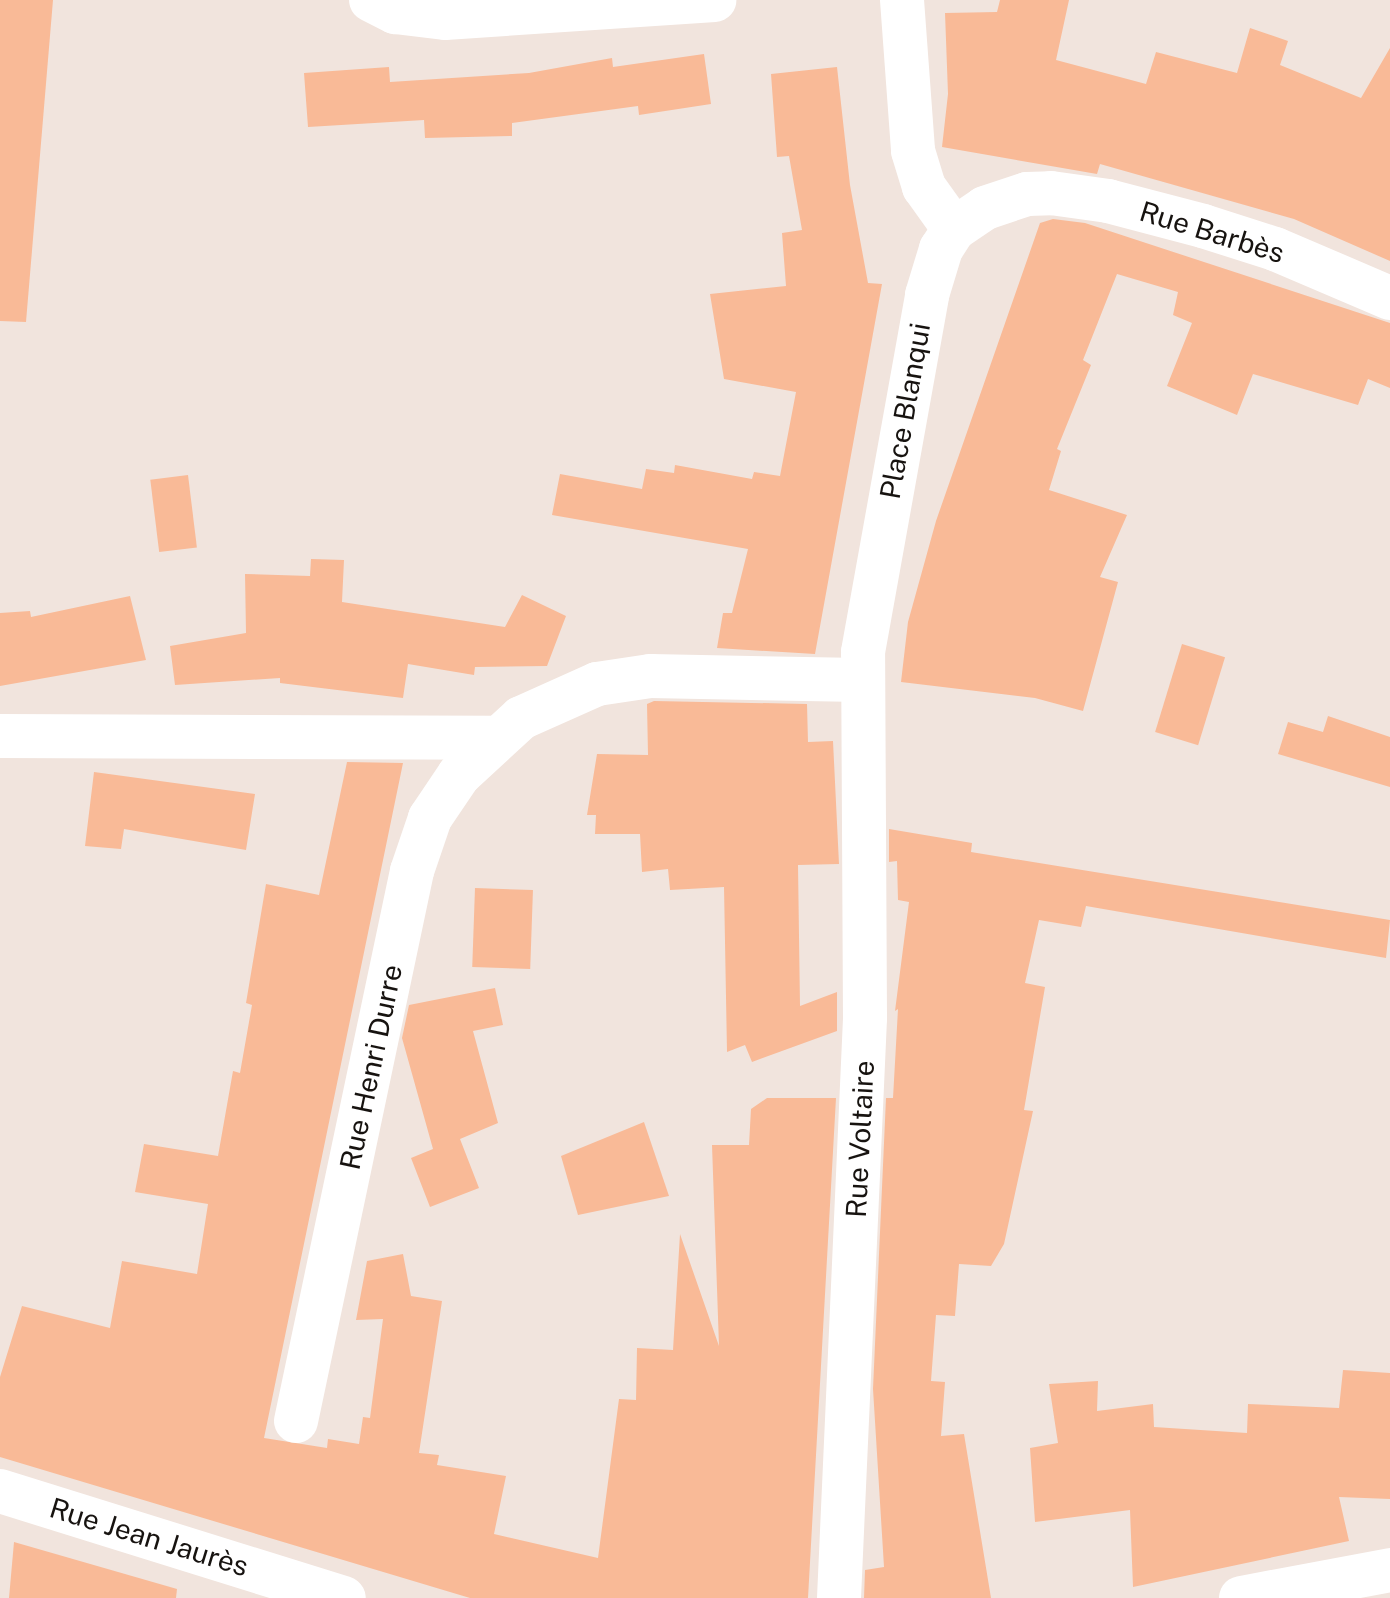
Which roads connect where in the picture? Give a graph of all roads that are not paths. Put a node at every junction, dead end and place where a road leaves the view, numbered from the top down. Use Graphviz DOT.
graph roads {
  1 [pos="371,0"];
  2 [pos="714,0"];
  3 [pos="902,0"];
  4 [pos="954,229"];
  5 [pos="1390,298"];
  6 [pos="861,680"];
  7 [pos="0,736"];
  8 [pos="496,738"];
  9 [pos="296,1421"];
  10 [pos="0,1491"];
  11 [pos="1390,1570"];
  12 [pos="1335,1589"];
  13 [pos="344,1598"];
  14 [pos="839,1598"];
  15 [pos="1241,1598"];
  1 -- 2 [label="street"];
  3 -- 4 [label="street"];
  4 -- 5 [label="street, Rue Barbès"];
  4 -- 6 [label="street, Place Blanqui"];
  6 -- 8 [label="street, Rue Henri Durre"];
  6 -- 14 [label="street, Rue Voltaire"];
  7 -- 8 [label="street"];
  8 -- 9 [label="street, Rue Henri Durre"];
  10 -- 13 [label="street, Rue Jean Jaurès"];
  11 -- 12 [label="street"];
  12 -- 15 [label="street"];
}
